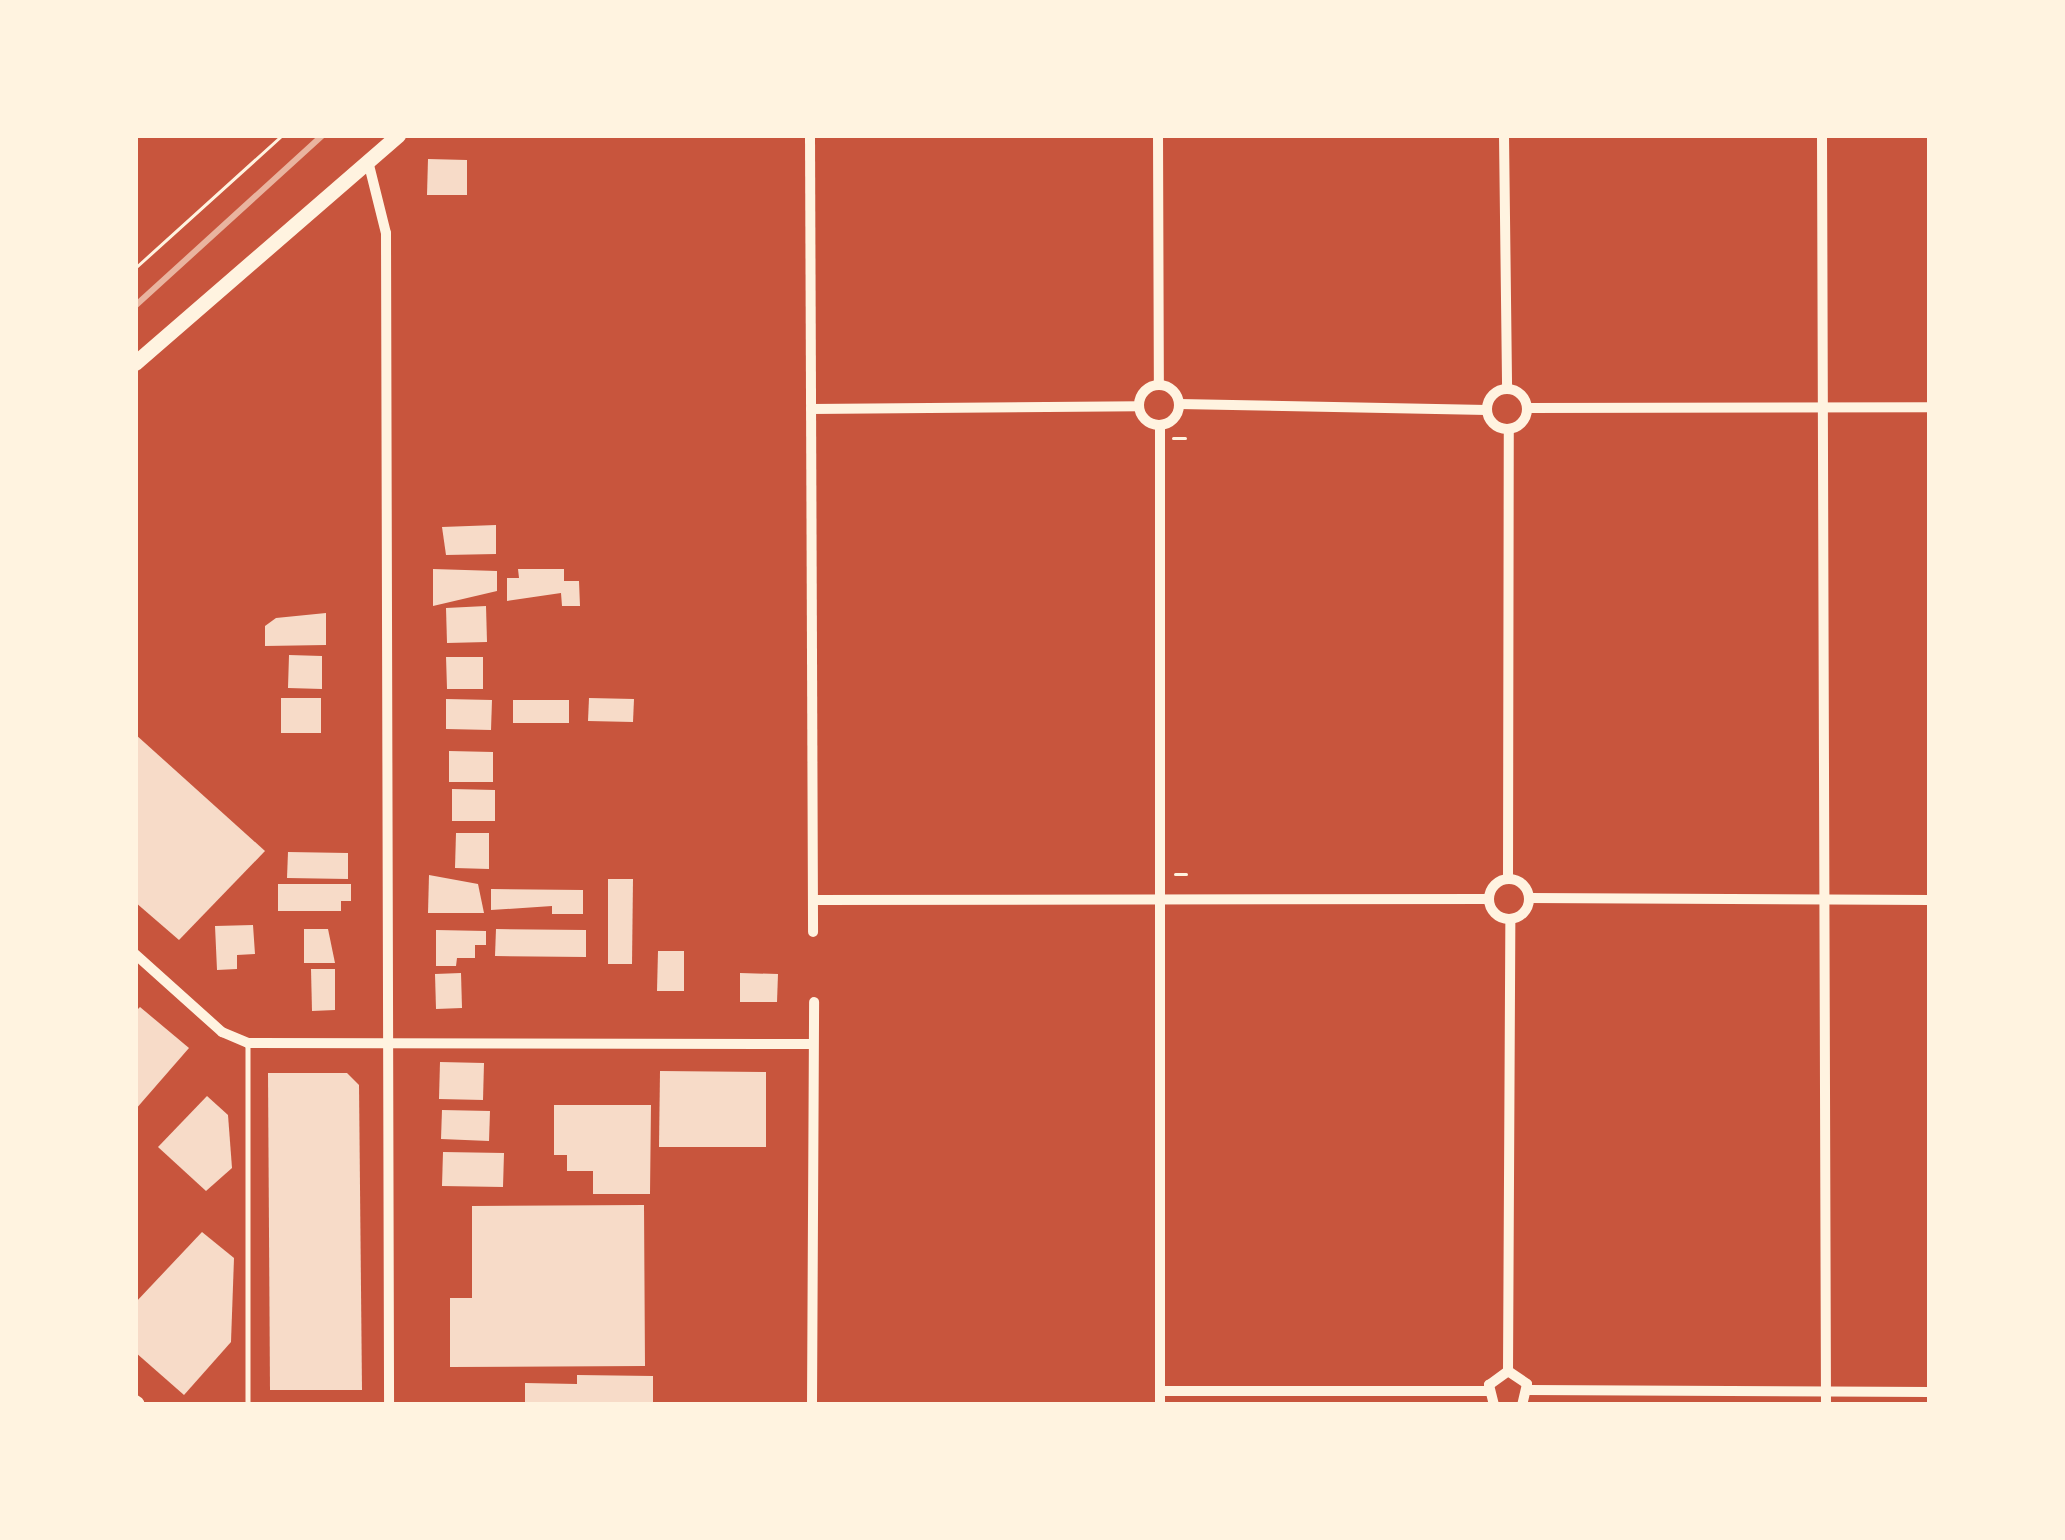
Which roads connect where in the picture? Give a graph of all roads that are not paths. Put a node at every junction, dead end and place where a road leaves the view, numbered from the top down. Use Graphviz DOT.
graph roads {
  1 [pos="398,135"];
  2 [pos="810,135"];
  3 [pos="1158,135"];
  4 [pos="1504,135"];
  5 [pos="1822,135"];
  6 [pos="369,164"];
  7 [pos="135,363"];
  8 [pos="1159,385"];
  9 [pos="1507,389"];
  10 [pos="1179,404"];
  11 [pos="1138,406"];
  12 [pos="1825,407"];
  13 [pos="1930,407"];
  14 [pos="1527,408"];
  15 [pos="811,409"];
  16 [pos="1487,410"];
  17 [pos="1160,425"];
  18 [pos="1509,429"];
  19 [pos="1508,879"];
  20 [pos="1529,898"];
  21 [pos="1157,899"];
  22 [pos="1488,899"];
  23 [pos="813,900"];
  24 [pos="1930,900"];
  25 [pos="1825,901"];
  26 [pos="1510,919"];
  27 [pos="813,932"];
  28 [pos="135,954"];
  29 [pos="814,1002"];
  30 [pos="248,1043"];
  31 [pos="386,1044"];
  32 [pos="813,1044"];
  33 [pos="1508,1371"];
  34 [pos="1528,1390"];
  35 [pos="1488,1391"];
  36 [pos="1930,1392"];
  37 [pos="1160,1398"];
  38 [pos="1826,1399"];
  39 [pos="248,1405"];
  40 [pos="389,1405"];
  41 [pos="812,1405"];
  42 [pos="1494,1405"];
  43 [pos="1522,1405"];
  1 -- 6 [label="main road"];
  2 -- 15 [label="street"];
  3 -- 8 [label="street"];
  4 -- 9 [label="street"];
  5 -- 12 [label="street"];
  6 -- 7 [label="main road"];
  6 -- 31 [label="street"];
  8 -- 10 [label="street"];
  8 -- 11 [label="street"];
  9 -- 14 [label="street"];
  9 -- 16 [label="street"];
  10 -- 16 [label="street"];
  10 -- 17 [label="street"];
  11 -- 15 [label="street"];
  11 -- 17 [label="street"];
  12 -- 13 [label="street"];
  12 -- 14 [label="street"];
  12 -- 25 [label="street"];
  14 -- 18 [label="street"];
  15 -- 23 [label="street"];
  16 -- 18 [label="street"];
  17 -- 21 [label="street"];
  18 -- 19 [label="street"];
  19 -- 20 [label="street"];
  19 -- 22 [label="street"];
  20 -- 25 [label="street"];
  20 -- 26 [label="street"];
  21 -- 22 [label="street"];
  21 -- 23 [label="street"];
  21 -- 37 [label="street"];
  22 -- 26 [label="street"];
  23 -- 27 [label="street"];
  24 -- 25 [label="street"];
  25 -- 38 [label="street"];
  26 -- 33 [label="street"];
  28 -- 30 [label="street"];
  29 -- 32 [label="street"];
  30 -- 31 [label="street"];
  30 -- 39 [label="lane"];
  31 -- 32 [label="street"];
  31 -- 40 [label="street"];
  32 -- 41 [label="street"];
  33 -- 34 [label="street"];
  33 -- 35 [label="street"];
  34 -- 38 [label="street"];
  34 -- 43 [label="street"];
  35 -- 37 [label="street"];
  35 -- 42 [label="street"];
  36 -- 38 [label="street"];
}
